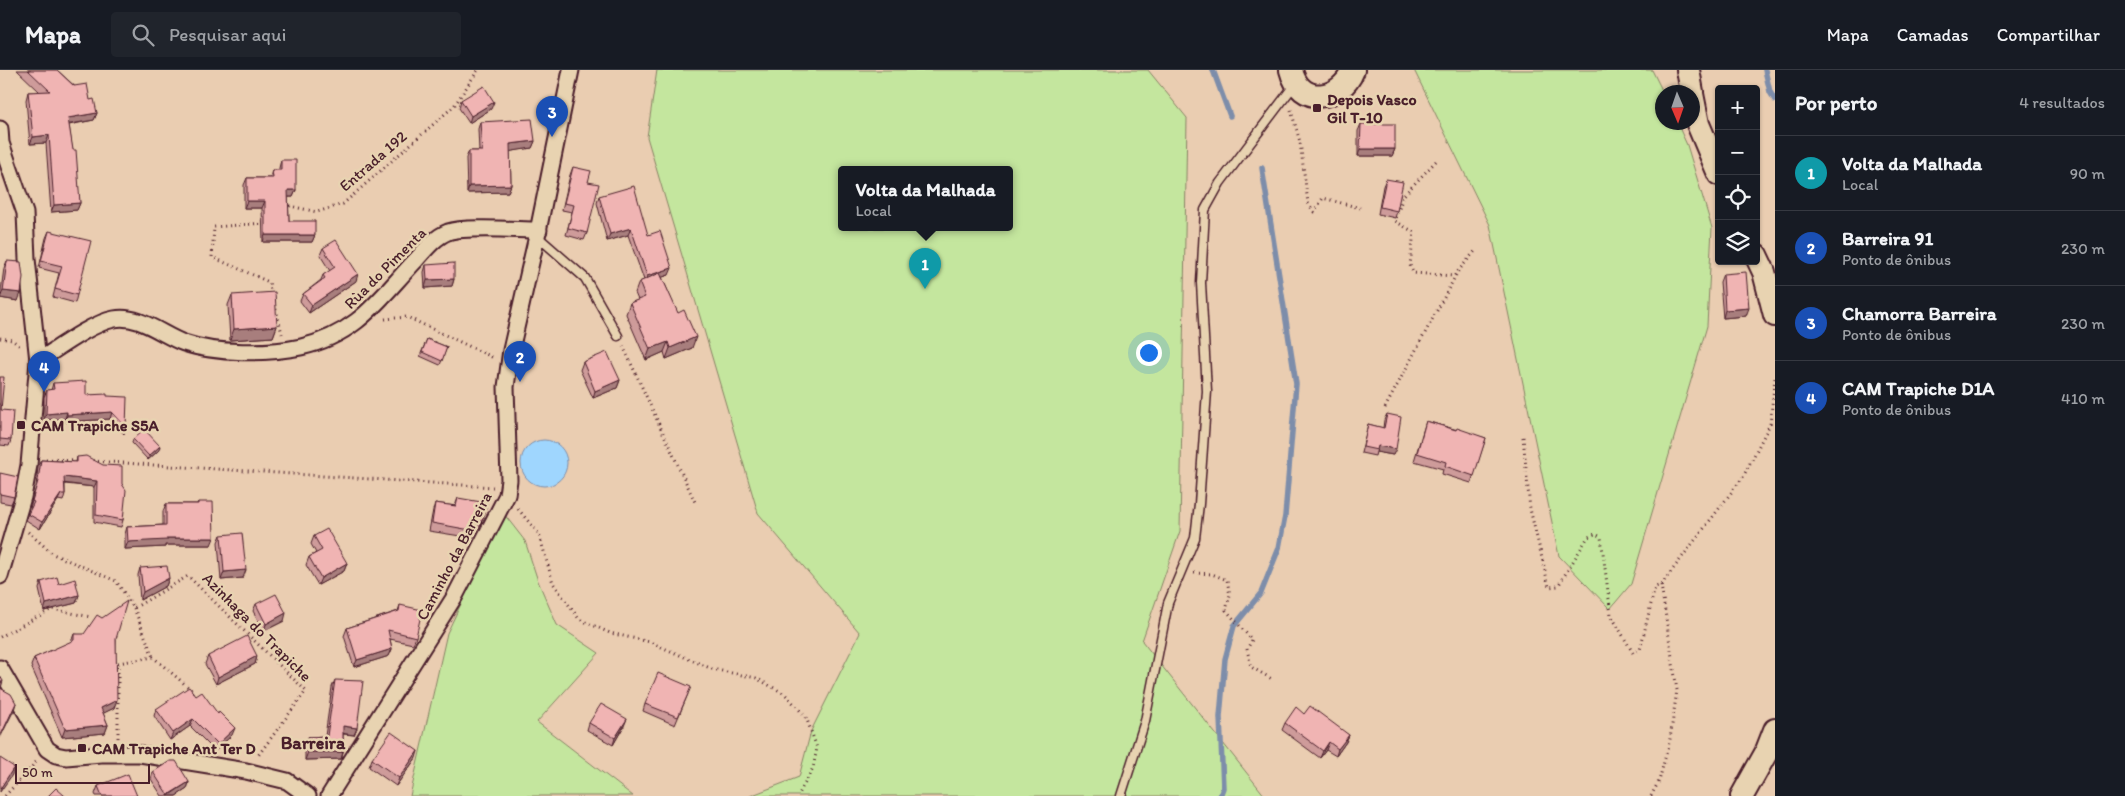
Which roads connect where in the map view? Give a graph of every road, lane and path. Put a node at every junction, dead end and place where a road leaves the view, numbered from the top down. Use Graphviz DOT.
graph roads {
  1 [pos="478,70"];
  2 [pos="571,70"];
  3 [pos="1353,70"];
  4 [pos="1688,70"];
  5 [pos="1292,82"];
  6 [pos="1691,85"];
  7 [pos="0,129"];
  8 [pos="1700,129"];
  9 [pos="1436,162"];
  10 [pos="1715,164"];
  11 [pos="1360,208"];
  12 [pos="283,217"];
  13 [pos="270,223"];
  14 [pos="538,233"];
  15 [pos="1476,250"];
  16 [pos="1760,264"];
  17 [pos="1456,274"];
  18 [pos="1775,315"];
  19 [pos="358,321"];
  20 [pos="618,336"];
  21 [pos="286,349"];
  22 [pos="38,361"];
  23 [pos="509,365"];
  24 [pos="1775,378"];
  25 [pos="1385,408"];
  26 [pos="1522,437"];
  27 [pos="30,458"];
  28 [pos="507,491"];
  29 [pos="695,502"];
  30 [pos="16,522"];
  31 [pos="1180,573"];
  32 [pos="0,576"];
  33 [pos="1661,585"];
  34 [pos="134,608"];
  35 [pos="91,617"];
  36 [pos="0,636"];
  37 [pos="154,657"];
  38 [pos="0,668"];
  39 [pos="1272,679"];
  40 [pos="194,692"];
  41 [pos="1775,730"];
  42 [pos="47,749"];
  43 [pos="118,754"];
  44 [pos="246,771"];
  45 [pos="6,796"];
  46 [pos="308,796"];
  47 [pos="329,796"];
  48 [pos="798,796"];
  49 [pos="1121,796"];
  50 [pos="1651,796"];
  51 [pos="1742,796"];
  1 -- 12 [label="path, Entrada 192"];
  2 -- 14 [label="street, Caminho da Barreira"];
  3 -- 5 [label="main road"];
  4 -- 6 [label="main road"];
  5 -- 11 [label="path"];
  5 -- 31 [label="lane"];
  7 -- 22 [label="street"];
  8 -- 10 [label="main road"];
  9 -- 17 [label="path"];
  13 -- 21 [label="path"];
  14 -- 19 [label="street, Rùa do Pimenta"];
  14 -- 20 [label="lane"];
  14 -- 23 [label="street, Caminho da Barreira"];
  15 -- 17 [label="path"];
  16 -- 18 [label="main road"];
  17 -- 25 [label="path"];
  19 -- 21 [label="street, Rùa do Pimenta"];
  19 -- 23 [label="path"];
  20 -- 29 [label="path"];
  21 -- 22 [label="street, Rùa do Pimenta"];
  22 -- 27 [label="street"];
  23 -- 28 [label="street, Caminho da Barreira"];
  24 -- 33 [label="path"];
  26 -- 33 [label="path"];
  27 -- 28 [label="path"];
  27 -- 30 [label="street"];
  28 -- 47 [label="street, Caminho da Barreira"];
  28 -- 48 [label="path"];
  30 -- 32 [label="street"];
  30 -- 34 [label="path"];
  31 -- 39 [label="path"];
  31 -- 49 [label="lane"];
  33 -- 50 [label="path"];
  34 -- 37 [label="path"];
  34 -- 44 [label="path, Azinhaga do Trapiche"];
  35 -- 36 [label="path"];
  37 -- 40 [label="path"];
  37 -- 43 [label="path"];
  38 -- 42 [label="street"];
  41 -- 51 [label="main road"];
  42 -- 43 [label="street"];
  42 -- 45 [label="path"];
  43 -- 44 [label="street"];
  44 -- 46 [label="street"];
}
